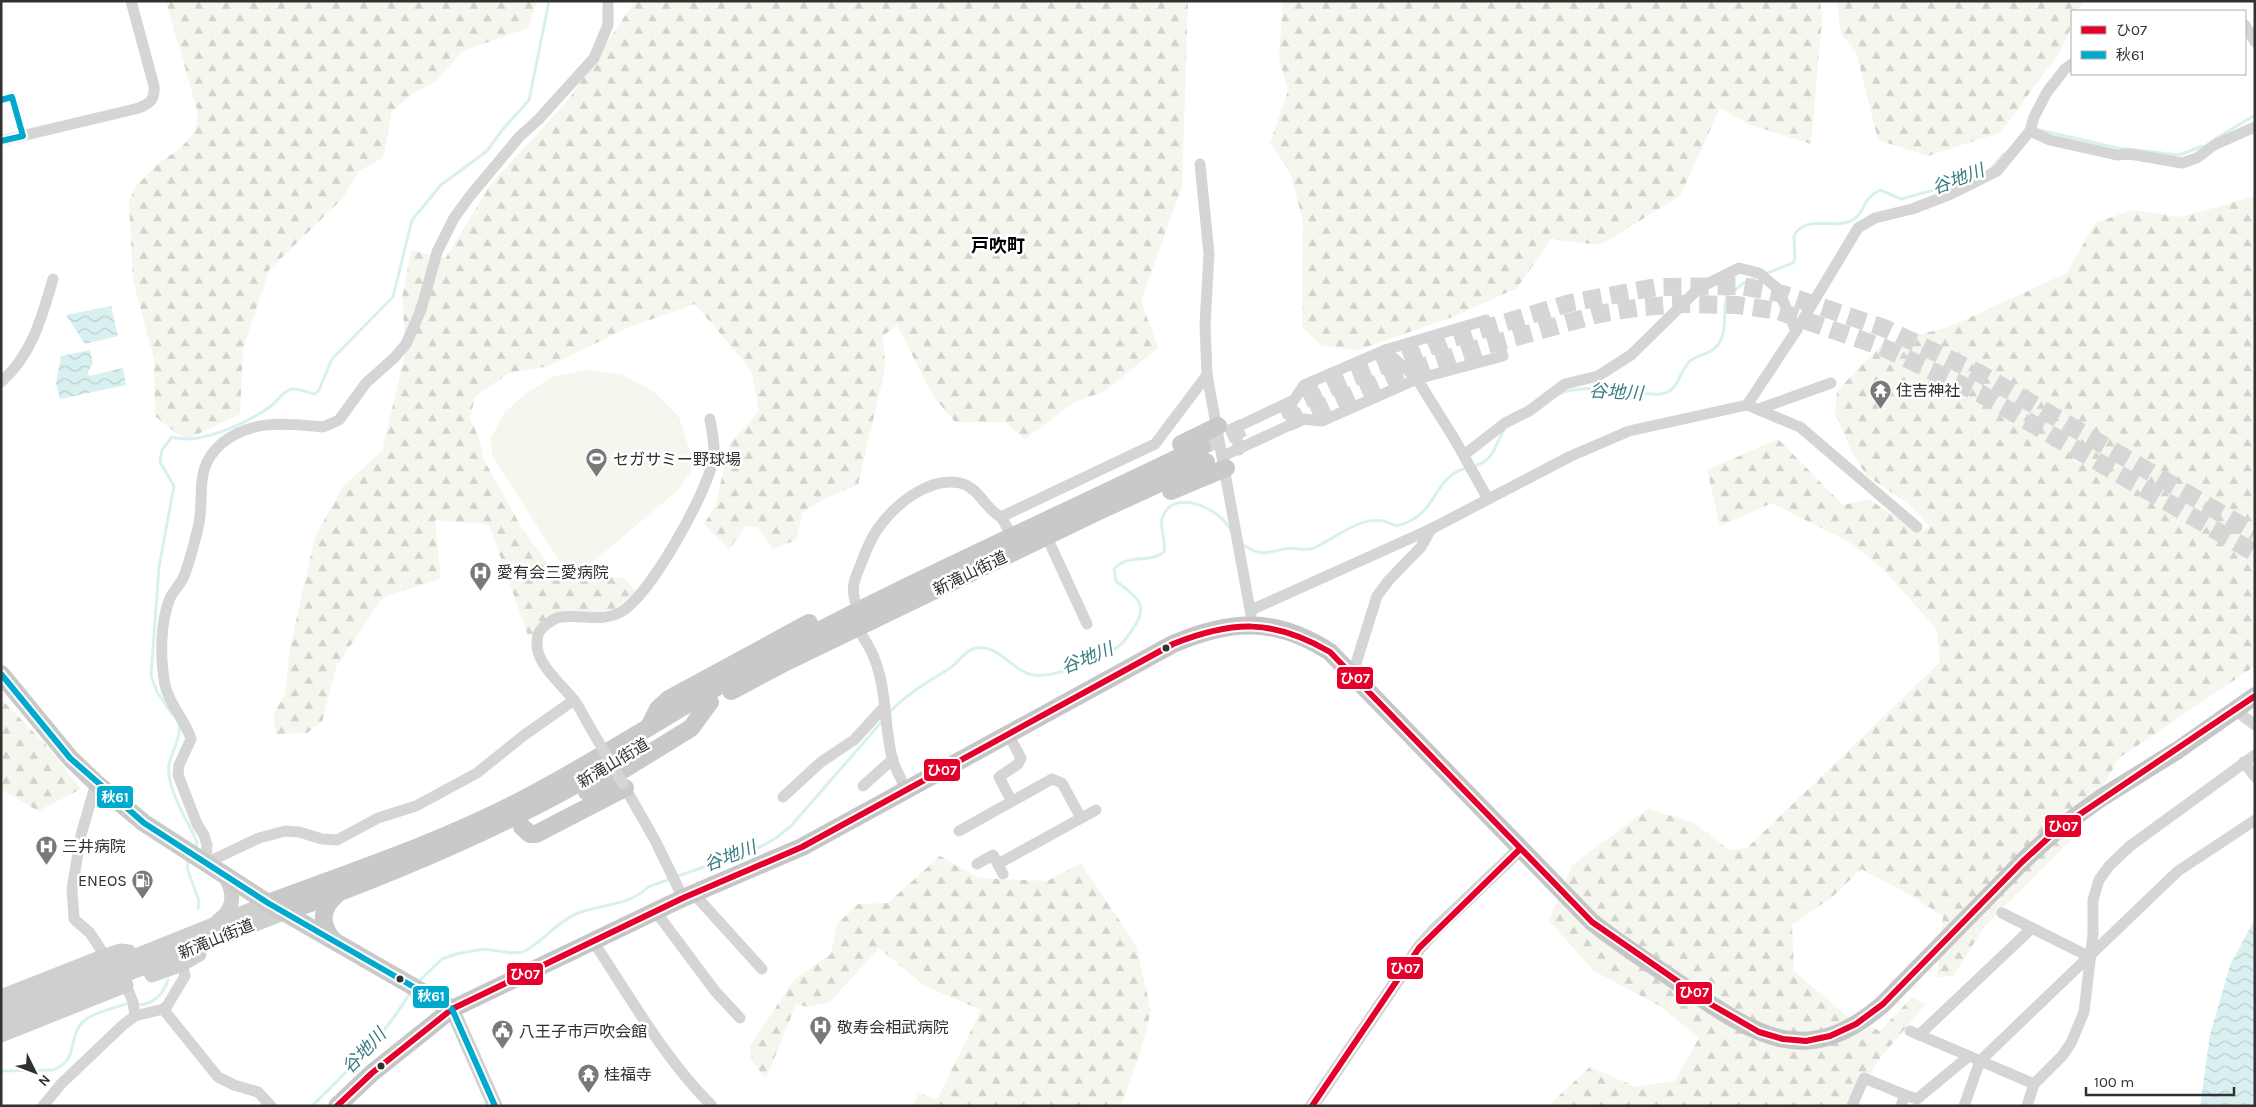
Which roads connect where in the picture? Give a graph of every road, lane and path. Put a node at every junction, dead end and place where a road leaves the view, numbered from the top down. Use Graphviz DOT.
graph roads {
  1 [pos="130,1"];
  2 [pos="608,1"];
  3 [pos="2246,27"];
  4 [pos="2255,42"];
  5 [pos="2071,65"];
  6 [pos="2255,127"];
  7 [pos="2030,131"];
  8 [pos="1,141"];
  9 [pos="1200,164"];
  10 [pos="53,279"];
  11 [pos="1796,330"];
  12 [pos="1385,350"];
  13 [pos="1207,375"];
  14 [pos="1417,379"];
  15 [pos="1,382"];
  16 [pos="1830,383"];
  17 [pos="1747,405"];
  18 [pos="1759,409"];
  19 [pos="710,419"];
  20 [pos="1218,426"];
  21 [pos="1238,450"];
  22 [pos="1464,455"];
  23 [pos="1225,462"];
  24 [pos="1488,499"];
  25 [pos="1004,523"];
  26 [pos="1917,527"];
  27 [pos="1431,529"];
  28 [pos="1052,546"];
  29 [pos="855,601"];
  30 [pos="1252,617"];
  31 [pos="1087,624"];
  32 [pos="863,637"];
  33 [pos="782,664"];
  34 [pos="1353,672"];
  35 [pos="1,674"];
  36 [pos="2255,696"];
  37 [pos="574,700"];
  38 [pos="710,702"];
  39 [pos="2237,707"];
  40 [pos="885,708"];
  41 [pos="2255,725"];
  42 [pos="649,727"];
  43 [pos="1008,734"];
  44 [pos="2255,755"];
  45 [pos="893,759"];
  46 [pos="2244,762"];
  47 [pos="2255,777"];
  48 [pos="96,783"];
  49 [pos="624,786"];
  50 [pos="863,786"];
  51 [pos="906,790"];
  52 [pos="783,797"];
  53 [pos="1011,800"];
  54 [pos="1096,810"];
  55 [pos="1081,818"];
  56 [pos="2255,820"];
  57 [pos="522,826"];
  58 [pos="959,831"];
  59 [pos="471,838"];
  60 [pos="1520,849"];
  61 [pos="206,864"];
  62 [pos="977,864"];
  63 [pos="225,876"];
  64 [pos="337,894"];
  65 [pos="685,894"];
  66 [pos="268,903"];
  67 [pos="286,912"];
  68 [pos="656,912"];
  69 [pos="2002,913"];
  70 [pos="212,924"];
  71 [pos="241,928"];
  72 [pos="2032,928"];
  73 [pos="593,941"];
  74 [pos="335,942"];
  75 [pos="142,952"];
  76 [pos="105,956"];
  77 [pos="2091,956"];
  78 [pos="182,964"];
  79 [pos="762,969"];
  80 [pos="126,985"];
  81 [pos="1,997"];
  82 [pos="452,1009"];
  83 [pos="1,1010"];
  84 [pos="134,1010"];
  85 [pos="163,1010"];
  86 [pos="740,1018"];
  87 [pos="1,1023"];
  88 [pos="1,1035"];
  89 [pos="1969,1056"];
  90 [pos="1980,1061"];
  91 [pos="2034,1084"];
  92 [pos="1903,1100"];
  93 [pos="43,1106"];
  94 [pos="271,1106"];
  95 [pos="337,1106"];
  96 [pos="495,1106"];
  97 [pos="712,1106"];
  98 [pos="1312,1106"];
  99 [pos="1852,1106"];
  100 [pos="1964,1106"];
  101 [pos="2027,1106"];
  1 -- 8 [label="street"];
  2 -- 61 [label="street"];
  3 -- 4 [label="street"];
  5 -- 7 [label="street"];
  6 -- 7 [label="street"];
  7 -- 11 [label="street"];
  9 -- 13 [label="street"];
  10 -- 15 [label="street"];
  11 -- 17 [label="street"];
  11 -- 22 [label="street"];
  12 -- 14 [label="street"];
  12 -- 14 [label="street"];
  12 -- 21 [label="street"];
  13 -- 20 [label="street"];
  13 -- 25 [label="street"];
  14 -- 21 [label="street"];
  14 -- 22 [label="street"];
  16 -- 18 [label="street"];
  17 -- 18 [label="street"];
  17 -- 24 [label="street"];
  18 -- 26 [label="street"];
  19 -- 37 [label="street"];
  20 -- 23 [label="street"];
  20 -- 25 [label="main road"];
  21 -- 23 [label="street"];
  22 -- 24 [label="street"];
  23 -- 28 [label="main road"];
  23 -- 30 [label="street"];
  24 -- 27 [label="street"];
  25 -- 29 [label="main road"];
  25 -- 29 [label="street"];
  27 -- 30 [label="street"];
  27 -- 34 [label="street"];
  28 -- 31 [label="street"];
  28 -- 32 [label="main road"];
  29 -- 42 [label="main road"];
  30 -- 34 [label="highway"];
  30 -- 43 [label="highway"];
  32 -- 33 [label="main road"];
  32 -- 40 [label="street"];
  33 -- 38 [label="main road, 新滝山街道"];
  33 -- 42 [label="main road, 新滝山街道"];
  34 -- 60 [label="highway"];
  35 -- 48 [label="main road"];
  36 -- 39 [label="highway"];
  37 -- 49 [label="street, bridge"];
  37 -- 61 [label="street"];
  38 -- 57 [label="main road"];
  38 -- 59 [label="main road, 新滝山街道"];
  39 -- 41 [label="street"];
  39 -- 60 [label="highway"];
  40 -- 45 [label="street"];
  40 -- 52 [label="street"];
  42 -- 66 [label="main road, 新滝山街道"];
  43 -- 51 [label="highway"];
  43 -- 53 [label="street"];
  44 -- 46 [label="street"];
  45 -- 50 [label="street"];
  45 -- 51 [label="street"];
  46 -- 47 [label="street"];
  46 -- 77 [label="street"];
  48 -- 61 [label="main road"];
  48 -- 76 [label="street"];
  49 -- 57 [label="main road"];
  49 -- 65 [label="street"];
  51 -- 65 [label="highway"];
  53 -- 55 [label="street"];
  53 -- 58 [label="street"];
  54 -- 55 [label="street"];
  55 -- 62 [label="street"];
  56 -- 77 [label="street"];
  57 -- 59 [label="main road"];
  59 -- 64 [label="main road, 新滝山街道"];
  60 -- 98 [label="street"];
  61 -- 63 [label="main road"];
  63 -- 66 [label="main road"];
  63 -- 70 [label="main road"];
  64 -- 67 [label="main road, 新滝山街道"];
  64 -- 74 [label="main road"];
  65 -- 68 [label="highway"];
  65 -- 79 [label="street"];
  66 -- 67 [label="main road"];
  66 -- 70 [label="main road, 新滝山街道"];
  67 -- 71 [label="main road, 新滝山街道"];
  67 -- 74 [label="main road"];
  68 -- 73 [label="highway"];
  68 -- 86 [label="street"];
  69 -- 72 [label="street"];
  70 -- 75 [label="main road, 新滝山街道"];
  71 -- 78 [label="main road"];
  71 -- 87 [label="main road, 新滝山街道"];
  72 -- 77 [label="street"];
  72 -- 89 [label="street"];
  73 -- 82 [label="highway"];
  73 -- 97 [label="street"];
  74 -- 82 [label="main road"];
  75 -- 76 [label="main road"];
  75 -- 83 [label="main road, 新滝山街道"];
  76 -- 81 [label="main road"];
  77 -- 90 [label="street"];
  77 -- 91 [label="street"];
  78 -- 80 [label="main road"];
  78 -- 85 [label="street"];
  80 -- 84 [label="street"];
  80 -- 88 [label="main road"];
  82 -- 95 [label="highway"];
  82 -- 96 [label="main road"];
  84 -- 85 [label="street"];
  84 -- 93 [label="street"];
  85 -- 94 [label="street"];
  89 -- 90 [label="street"];
  89 -- 92 [label="street"];
  90 -- 91 [label="street"];
  90 -- 100 [label="street"];
  91 -- 101 [label="street"];
  92 -- 99 [label="street"];
}
